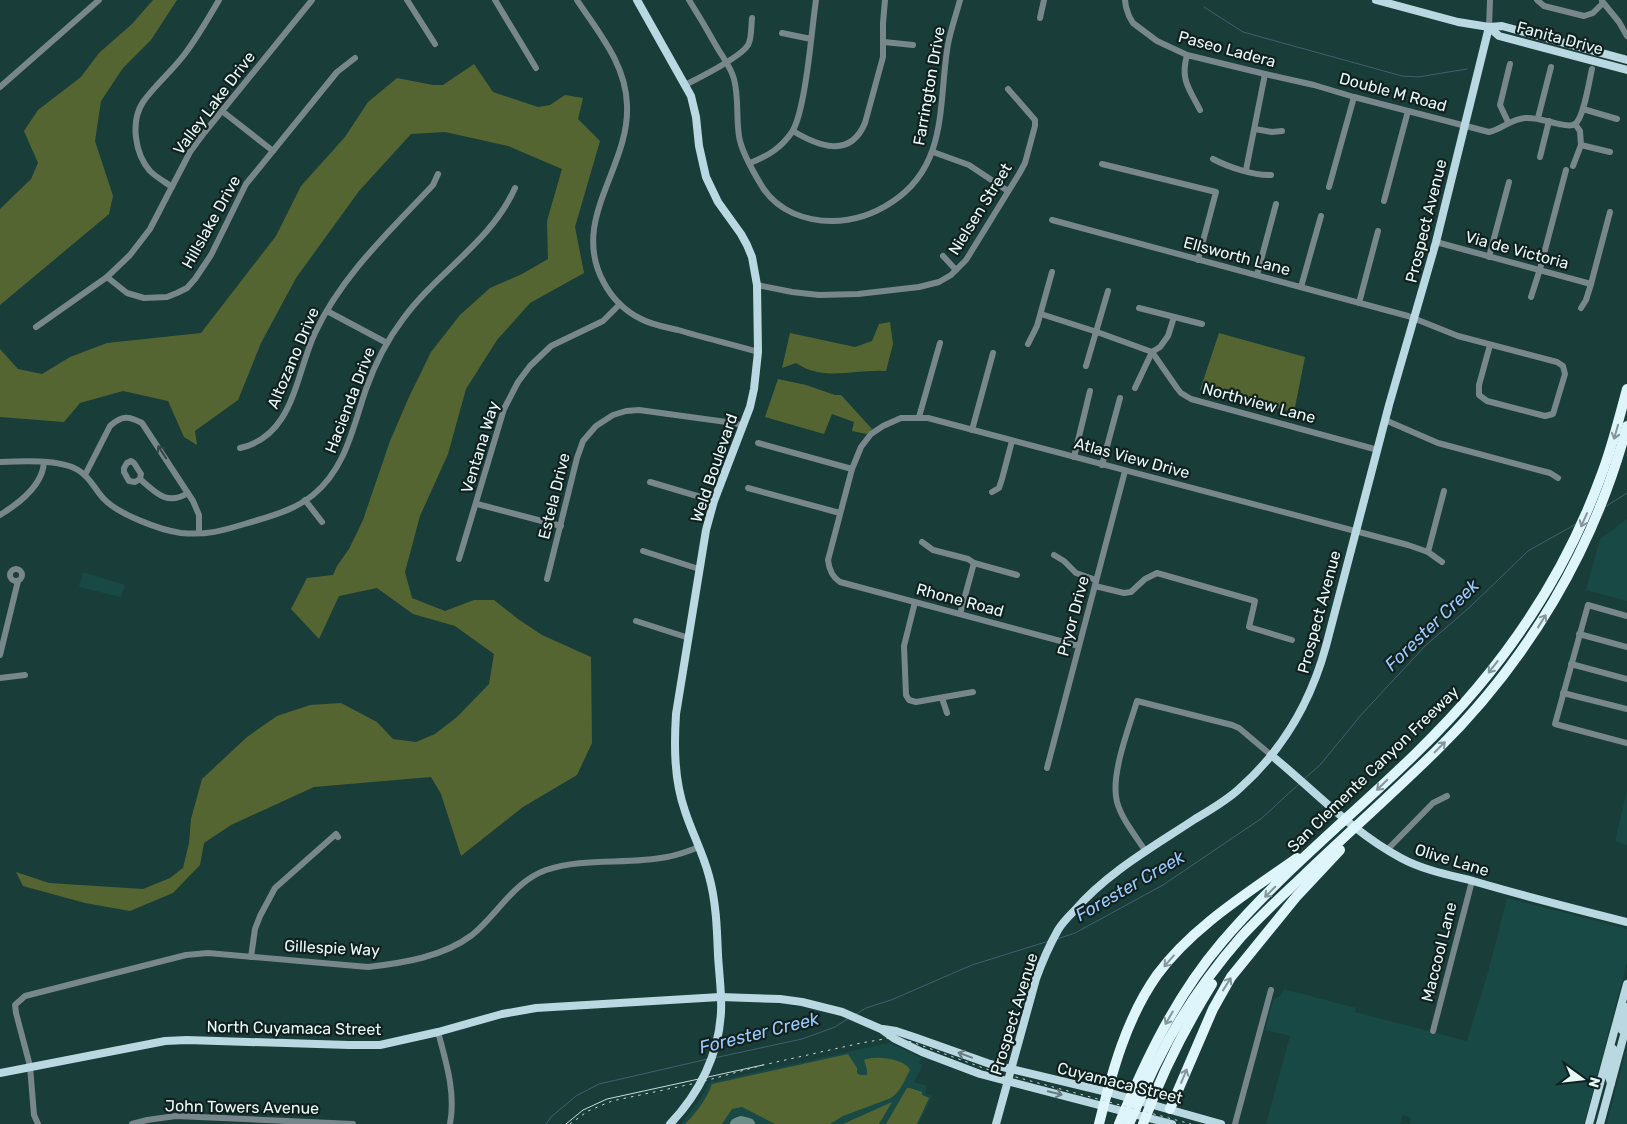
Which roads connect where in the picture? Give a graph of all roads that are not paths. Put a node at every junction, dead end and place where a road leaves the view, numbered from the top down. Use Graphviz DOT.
graph roads {
  1 [pos="99,0"];
  2 [pos="219,0"];
  3 [pos="312,0"];
  4 [pos="407,0"];
  5 [pos="495,0"];
  6 [pos="577,0"];
  7 [pos="637,0"];
  8 [pos="689,0"];
  9 [pos="816,0"];
  10 [pos="886,0"];
  11 [pos="960,0"];
  12 [pos="1044,0"];
  13 [pos="1125,0"];
  14 [pos="1376,0"];
  15 [pos="1490,0"];
  16 [pos="1537,0"];
  17 [pos="1602,1"];
  18 [pos="752,18"];
  19 [pos="1040,18"];
  20 [pos="1489,28"];
  21 [pos="782,33"];
  22 [pos="1627,36"];
  23 [pos="811,39"];
  24 [pos="884,42"];
  25 [pos="435,44"];
  26 [pos="913,45"];
  27 [pos="1187,55"];
  28 [pos="1626,57"];
  29 [pos="355,58"];
  30 [pos="726,62"];
  31 [pos="1510,64"];
  32 [pos="1551,67"];
  33 [pos="536,68"];
  34 [pos="1592,69"];
  35 [pos="1627,70"];
  36 [pos="1265,74"];
  37 [pos="685,85"];
  38 [pos="1314,85"];
  39 [pos="0,87"];
  40 [pos="1008,89"];
  41 [pos="1354,97"];
  42 [pos="1583,109"];
  43 [pos="1200,110"];
  44 [pos="222,111"];
  45 [pos="1408,111"];
  46 [pos="1538,118"];
  47 [pos="1617,120"];
  48 [pos="1508,122"];
  49 [pos="1549,122"];
  50 [pos="1575,124"];
  51 [pos="1464,125"];
  52 [pos="1254,129"];
  53 [pos="1282,130"];
  54 [pos="792,131"];
  55 [pos="1581,145"];
  56 [pos="273,151"];
  57 [pos="933,152"];
  58 [pos="1610,152"];
  59 [pos="1540,157"];
  60 [pos="1213,159"];
  61 [pos="750,163"];
  62 [pos="1102,164"];
  63 [pos="1573,166"];
  64 [pos="1246,170"];
  65 [pos="1566,170"];
  66 [pos="438,174"];
  67 [pos="1271,175"];
  68 [pos="1509,182"];
  69 [pos="172,187"];
  70 [pos="1329,187"];
  71 [pos="515,188"];
  72 [pos="1008,191"];
  73 [pos="1384,201"];
  74 [pos="1276,204"];
  75 [pos="1610,212"];
  76 [pos="1321,216"];
  77 [pos="1052,220"];
  78 [pos="1378,231"];
  79 [pos="1436,242"];
  80 [pos="943,256"];
  81 [pos="1489,257"];
  82 [pos="1198,260"];
  83 [pos="956,270"];
  84 [pos="1540,270"];
  85 [pos="1052,272"];
  86 [pos="1257,275"];
  87 [pos="107,277"];
  88 [pos="1591,284"];
  89 [pos="757,285"];
  90 [pos="1301,287"];
  91 [pos="1108,291"];
  92 [pos="1530,297"];
  93 [pos="1358,303"];
  94 [pos="620,304"];
  95 [pos="1139,308"];
  96 [pos="1581,308"];
  97 [pos="327,311"];
  98 [pos="1041,314"];
  99 [pos="1174,317"];
  100 [pos="1414,318"];
  101 [pos="1202,324"];
  102 [pos="36,327"];
  103 [pos="1097,332"];
  104 [pos="940,342"];
  105 [pos="387,343"];
  106 [pos="1028,344"];
  107 [pos="1490,345"];
  108 [pos="758,352"];
  109 [pos="1152,352"];
  110 [pos="992,353"];
  111 [pos="1086,366"];
  112 [pos="1135,388"];
  113 [pos="1627,389"];
  114 [pos="1090,391"];
  115 [pos="1120,398"];
  116 [pos="919,417"];
  117 [pos="1385,420"];
  118 [pos="743,426"];
  119 [pos="1627,426"];
  120 [pos="972,430"];
  121 [pos="1012,441"];
  122 [pos="758,443"];
  123 [pos="240,448"];
  124 [pos="1378,450"];
  125 [pos="1074,458"];
  126 [pos="0,462"];
  127 [pos="44,462"];
  128 [pos="1102,465"];
  129 [pos="852,469"];
  130 [pos="1125,471"];
  131 [pos="85,475"];
  132 [pos="1558,478"];
  133 [pos="140,479"];
  134 [pos="650,482"];
  135 [pos="748,488"];
  136 [pos="1444,491"];
  137 [pos="992,492"];
  138 [pos="188,493"];
  139 [pos="305,500"];
  140 [pos="714,501"];
  141 [pos="477,504"];
  142 [pos="840,512"];
  143 [pos="0,515"];
  144 [pos="322,522"];
  145 [pos="561,526"];
  146 [pos="1356,531"];
  147 [pos="200,533"];
  148 [pos="922,542"];
  149 [pos="642,551"];
  150 [pos="1428,552"];
  151 [pos="1054,555"];
  152 [pos="459,559"];
  153 [pos="1442,562"];
  154 [pos="974,563"];
  155 [pos="699,569"];
  156 [pos="1017,575"];
  157 [pos="835,579"];
  158 [pos="547,580"];
  159 [pos="18,581"];
  160 [pos="1096,583"];
  161 [pos="914,602"];
  162 [pos="960,614"];
  163 [pos="1627,616"];
  164 [pos="636,621"];
  165 [pos="3,627"];
  166 [pos="1579,634"];
  167 [pos="689,638"];
  168 [pos="1292,640"];
  169 [pos="1079,646"];
  170 [pos="1627,647"];
  171 [pos="0,655"];
  172 [pos="1571,664"];
  173 [pos="25,675"];
  174 [pos="0,676"];
  175 [pos="1627,679"];
  176 [pos="973,692"];
  177 [pos="1563,693"];
  178 [pos="942,698"];
  179 [pos="1627,709"];
  180 [pos="947,713"];
  181 [pos="1627,743"];
  182 [pos="1271,755"];
  183 [pos="1046,768"];
  184 [pos="1446,796"];
  185 [pos="1331,833"];
  186 [pos="338,837"];
  187 [pos="1345,841"];
  188 [pos="699,846"];
  189 [pos="1387,850"];
  190 [pos="1146,852"];
  191 [pos="1472,881"];
  192 [pos="1281,897"];
  193 [pos="1627,922"];
  194 [pos="251,957"];
  195 [pos="1627,984"];
  196 [pos="1271,990"];
  197 [pos="720,997"];
  198 [pos="1625,1000"];
  199 [pos="1627,1008"];
  200 [pos="1627,1024"];
  201 [pos="881,1029"];
  202 [pos="1433,1031"];
  203 [pos="438,1032"];
  204 [pos="1612,1037"];
  205 [pos="1623,1040"];
  206 [pos="30,1066"];
  207 [pos="1011,1069"];
  208 [pos="0,1073"];
  209 [pos="1008,1081"];
  210 [pos="1611,1083"];
  211 [pos="1107,1092"];
  212 [pos="1137,1093"];
  213 [pos="1104,1105"];
  214 [pos="1170,1109"];
  215 [pos="1123,1123"];
  216 [pos="38,1124"];
  217 [pos="132,1124"];
  218 [pos="353,1124"];
  219 [pos="450,1124"];
  220 [pos="670,1124"];
  221 [pos="996,1124"];
  222 [pos="1099,1124"];
  223 [pos="1142,1124"];
  224 [pos="1172,1124"];
  225 [pos="1221,1124"];
  226 [pos="1235,1124"];
  227 [pos="1588,1124"];
  228 [pos="1600,1124"];
  1 -- 39 [label="street"];
  2 -- 69 [label="street"];
  3 -- 44 [label="street, Valley Lake Drive"];
  4 -- 25 [label="street"];
  5 -- 33 [label="street"];
  6 -- 94 [label="street"];
  7 -- 37 [label="main road, Weld Boulevard"];
  8 -- 30 [label="street, Farrington Drive"];
  9 -- 23 [label="street"];
  10 -- 24 [label="street"];
  11 -- 57 [label="street, Farrington Drive"];
  12 -- 19 [label="street"];
  13 -- 27 [label="street, Paseo Ladera"];
  14 -- 20 [label="main road, Fanita Drive"];
  15 -- 20 [label="street, Prospect Avenue"];
  16 -- 17 [label="street"];
  17 -- 22 [label="street"];
  18 -- 30 [label="street"];
  20 -- 28 [label="main road, Fanita Drive"];
  20 -- 35 [label="main road, Fanita Drive"];
  20 -- 51 [label="main road, Prospect Avenue"];
  21 -- 23 [label="street"];
  23 -- 54 [label="street"];
  24 -- 26 [label="street"];
  24 -- 54 [label="street"];
  27 -- 36 [label="street, Paseo Ladera"];
  27 -- 43 [label="street"];
  29 -- 56 [label="street, Hillslake Drive"];
  30 -- 37 [label="street"];
  30 -- 61 [label="street, Farrington Drive"];
  31 -- 48 [label="street"];
  32 -- 46 [label="street"];
  34 -- 42 [label="street"];
  36 -- 38 [label="street, Paseo Ladera"];
  36 -- 52 [label="street"];
  37 -- 89 [label="main road, Weld Boulevard"];
  38 -- 41 [label="street, Double M Road"];
  40 -- 72 [label="street, Nielsen Street"];
  41 -- 45 [label="street, Double M Road"];
  41 -- 70 [label="street"];
  42 -- 47 [label="street"];
  42 -- 50 [label="street"];
  44 -- 56 [label="street"];
  44 -- 69 [label="street, Valley Lake Drive"];
  45 -- 51 [label="street, Double M Road"];
  45 -- 73 [label="street"];
  46 -- 48 [label="street, Double M Road"];
  46 -- 49 [label="street"];
  48 -- 51 [label="street, Double M Road"];
  49 -- 50 [label="street"];
  49 -- 59 [label="street"];
  50 -- 55 [label="street"];
  51 -- 79 [label="main road, Prospect Avenue"];
  52 -- 53 [label="street"];
  52 -- 64 [label="street"];
  54 -- 61 [label="street"];
  55 -- 58 [label="street"];
  55 -- 63 [label="street"];
  56 -- 87 [label="street, Hillslake Drive"];
  57 -- 61 [label="street, Farrington Drive"];
  57 -- 72 [label="street"];
  60 -- 64 [label="street"];
  62 -- 82 [label="street"];
  64 -- 67 [label="street"];
  65 -- 84 [label="street"];
  66 -- 97 [label="street, Altozano Drive"];
  68 -- 81 [label="street"];
  69 -- 87 [label="street, Valley Lake Drive"];
  71 -- 105 [label="street, Hacienda Drive"];
  72 -- 83 [label="street, Nielsen Street"];
  74 -- 86 [label="street"];
  75 -- 88 [label="street"];
  76 -- 90 [label="street"];
  77 -- 82 [label="street, Ellsworth Lane"];
  78 -- 93 [label="street"];
  79 -- 81 [label="street, Via de Victoria"];
  79 -- 100 [label="main road, Prospect Avenue"];
  80 -- 83 [label="street"];
  81 -- 84 [label="street, Via de Victoria"];
  82 -- 86 [label="street, Ellsworth Lane"];
  83 -- 89 [label="street, Nielsen Street"];
  84 -- 88 [label="street, Via de Victoria"];
  84 -- 92 [label="street"];
  85 -- 98 [label="street"];
  86 -- 90 [label="street, Ellsworth Lane"];
  87 -- 102 [label="street, Valley Lake Drive"];
  88 -- 96 [label="street"];
  89 -- 108 [label="main road, Weld Boulevard"];
  90 -- 93 [label="street, Ellsworth Lane"];
  91 -- 103 [label="street"];
  93 -- 100 [label="street, Ellsworth Lane"];
  94 -- 108 [label="street"];
  94 -- 141 [label="street, Ventana Way"];
  95 -- 99 [label="street"];
  97 -- 105 [label="street"];
  97 -- 123 [label="street, Altozano Drive"];
  98 -- 103 [label="street"];
  98 -- 106 [label="street"];
  99 -- 101 [label="street"];
  99 -- 109 [label="street"];
  100 -- 107 [label="street, Ellsworth Lane"];
  100 -- 117 [label="main road, Prospect Avenue"];
  103 -- 109 [label="street"];
  103 -- 111 [label="street"];
  104 -- 116 [label="street"];
  105 -- 139 [label="street, Hacienda Drive"];
  107 -- 107 [label="street, Ellsworth Lane"];
  108 -- 118 [label="main road, Weld Boulevard"];
  109 -- 112 [label="street"];
  109 -- 124 [label="street, Northview Lane"];
  110 -- 120 [label="street"];
  113 -- 185 [label="highway, San Clemente Canyon Freeway, one-way"];
  114 -- 125 [label="street"];
  115 -- 128 [label="street"];
  116 -- 120 [label="street, Atlas View Drive"];
  116 -- 129 [label="street, Atlas View Drive"];
  117 -- 124 [label="main road, Prospect Avenue"];
  117 -- 132 [label="street"];
  118 -- 140 [label="main road, Weld Boulevard"];
  118 -- 145 [label="street, Estela Drive"];
  187 -- 119 [label="highway, San Clemente Canyon Freeway, one-way"];
  120 -- 121 [label="street, Atlas View Drive"];
  121 -- 125 [label="street, Atlas View Drive"];
  121 -- 137 [label="street"];
  122 -- 129 [label="street"];
  124 -- 146 [label="main road, Prospect Avenue"];
  125 -- 128 [label="street, Atlas View Drive"];
  126 -- 127 [label="street, Hacienda Drive"];
  127 -- 131 [label="street, Hacienda Drive"];
  127 -- 143 [label="street"];
  128 -- 130 [label="street, Atlas View Drive"];
  129 -- 142 [label="street, Atlas View Drive"];
  130 -- 146 [label="street, Atlas View Drive"];
  130 -- 160 [label="street, Pryor Drive"];
  138 -- 131 [label="street, one-way"];
  131 -- 147 [label="street, Hacienda Drive"];
  133 -- 138 [label="street"];
  134 -- 140 [label="street"];
  135 -- 142 [label="street"];
  136 -- 150 [label="street"];
  138 -- 147 [label="street"];
  139 -- 144 [label="street"];
  139 -- 147 [label="street, Hacienda Drive"];
  140 -- 155 [label="main road, Weld Boulevard"];
  141 -- 145 [label="street"];
  141 -- 152 [label="street, Ventana Way"];
  142 -- 157 [label="street, Atlas View Drive"];
  145 -- 158 [label="street, Estela Drive"];
  146 -- 150 [label="street, Atlas View Drive"];
  146 -- 182 [label="main road, Prospect Avenue"];
  148 -- 154 [label="street"];
  149 -- 155 [label="street"];
  150 -- 153 [label="street, Atlas View Drive"];
  151 -- 160 [label="street"];
  154 -- 156 [label="street"];
  154 -- 162 [label="street"];
  155 -- 167 [label="main road, Weld Boulevard"];
  157 -- 161 [label="street, Rhone Road"];
  159 -- 165 [label="street"];
  160 -- 168 [label="street"];
  160 -- 169 [label="street, Pryor Drive"];
  161 -- 162 [label="street, Rhone Road"];
  161 -- 178 [label="street"];
  162 -- 169 [label="street, Rhone Road"];
  163 -- 166 [label="street"];
  164 -- 167 [label="street"];
  165 -- 171 [label="street"];
  166 -- 170 [label="street"];
  166 -- 172 [label="street"];
  167 -- 188 [label="main road, Weld Boulevard"];
  169 -- 183 [label="street, Pryor Drive"];
  172 -- 175 [label="street"];
  172 -- 177 [label="street"];
  173 -- 174 [label="street"];
  176 -- 178 [label="street"];
  177 -- 179 [label="street"];
  177 -- 181 [label="street"];
  178 -- 180 [label="street"];
  182 -- 189 [label="main road, Olive Lane"];
  182 -- 190 [label="main road, Prospect Avenue"];
  182 -- 190 [label="street"];
  184 -- 189 [label="street"];
  185 -- 211 [label="highway, one-way"];
  185 -- 212 [label="highway, San Clemente Canyon Freeway, one-way"];
  186 -- 194 [label="street"];
  187 -- 192 [label="highway, San Clemente Canyon Freeway"];
  214 -- 187 [label="highway, one-way"];
  188 -- 194 [label="street, Gillespie Way"];
  188 -- 197 [label="main road, Weld Boulevard"];
  189 -- 191 [label="main road, Olive Lane"];
  190 -- 207 [label="main road, Prospect Avenue"];
  191 -- 193 [label="main road, Olive Lane"];
  191 -- 202 [label="street, Maccool Lane"];
  192 -- 212 [label="highway, San Clemente Canyon Freeway"];
  192 -- 223 [label="highway"];
  194 -- 206 [label="street, Gillespie Way"];
  195 -- 198 [label="main road"];
  196 -- 226 [label="street"];
  197 -- 201 [label="main road, North Cuyamaca Street"];
  197 -- 203 [label="main road, North Cuyamaca Street"];
  197 -- 220 [label="main road, Weld Boulevard"];
  198 -- 204 [label="main road"];
  199 -- 205 [label="main road"];
  200 -- 205 [label="main road"];
  207 -- 201 [label="main road, North Cuyamaca Street, one-way"];
  201 -- 209 [label="main road, North Cuyamaca Street"];
  203 -- 206 [label="main road, North Cuyamaca Street"];
  203 -- 219 [label="street"];
  204 -- 210 [label="main road"];
  204 -- 227 [label="main road"];
  205 -- 210 [label="main road"];
  206 -- 208 [label="main road, North Cuyamaca Street"];
  206 -- 216 [label="street"];
  207 -- 209 [label="main road, Prospect Avenue"];
  207 -- 211 [label="main road, Cuyamaca Street"];
  209 -- 213 [label="main road, Cuyamaca Street, one-way"];
  209 -- 221 [label="main road, Prospect Avenue"];
  210 -- 228 [label="main road"];
  211 -- 213 [label="highway"];
  211 -- 214 [label="main road, Cuyamaca Street"];
  212 -- 215 [label="highway, San Clemente Canyon Freeway"];
  213 -- 222 [label="highway"];
  213 -- 224 [label="main road, Cuyamaca Street"];
  214 -- 225 [label="main road, Cuyamaca Street"];
  217 -- 218 [label="street, John Towers Avenue"];
}
